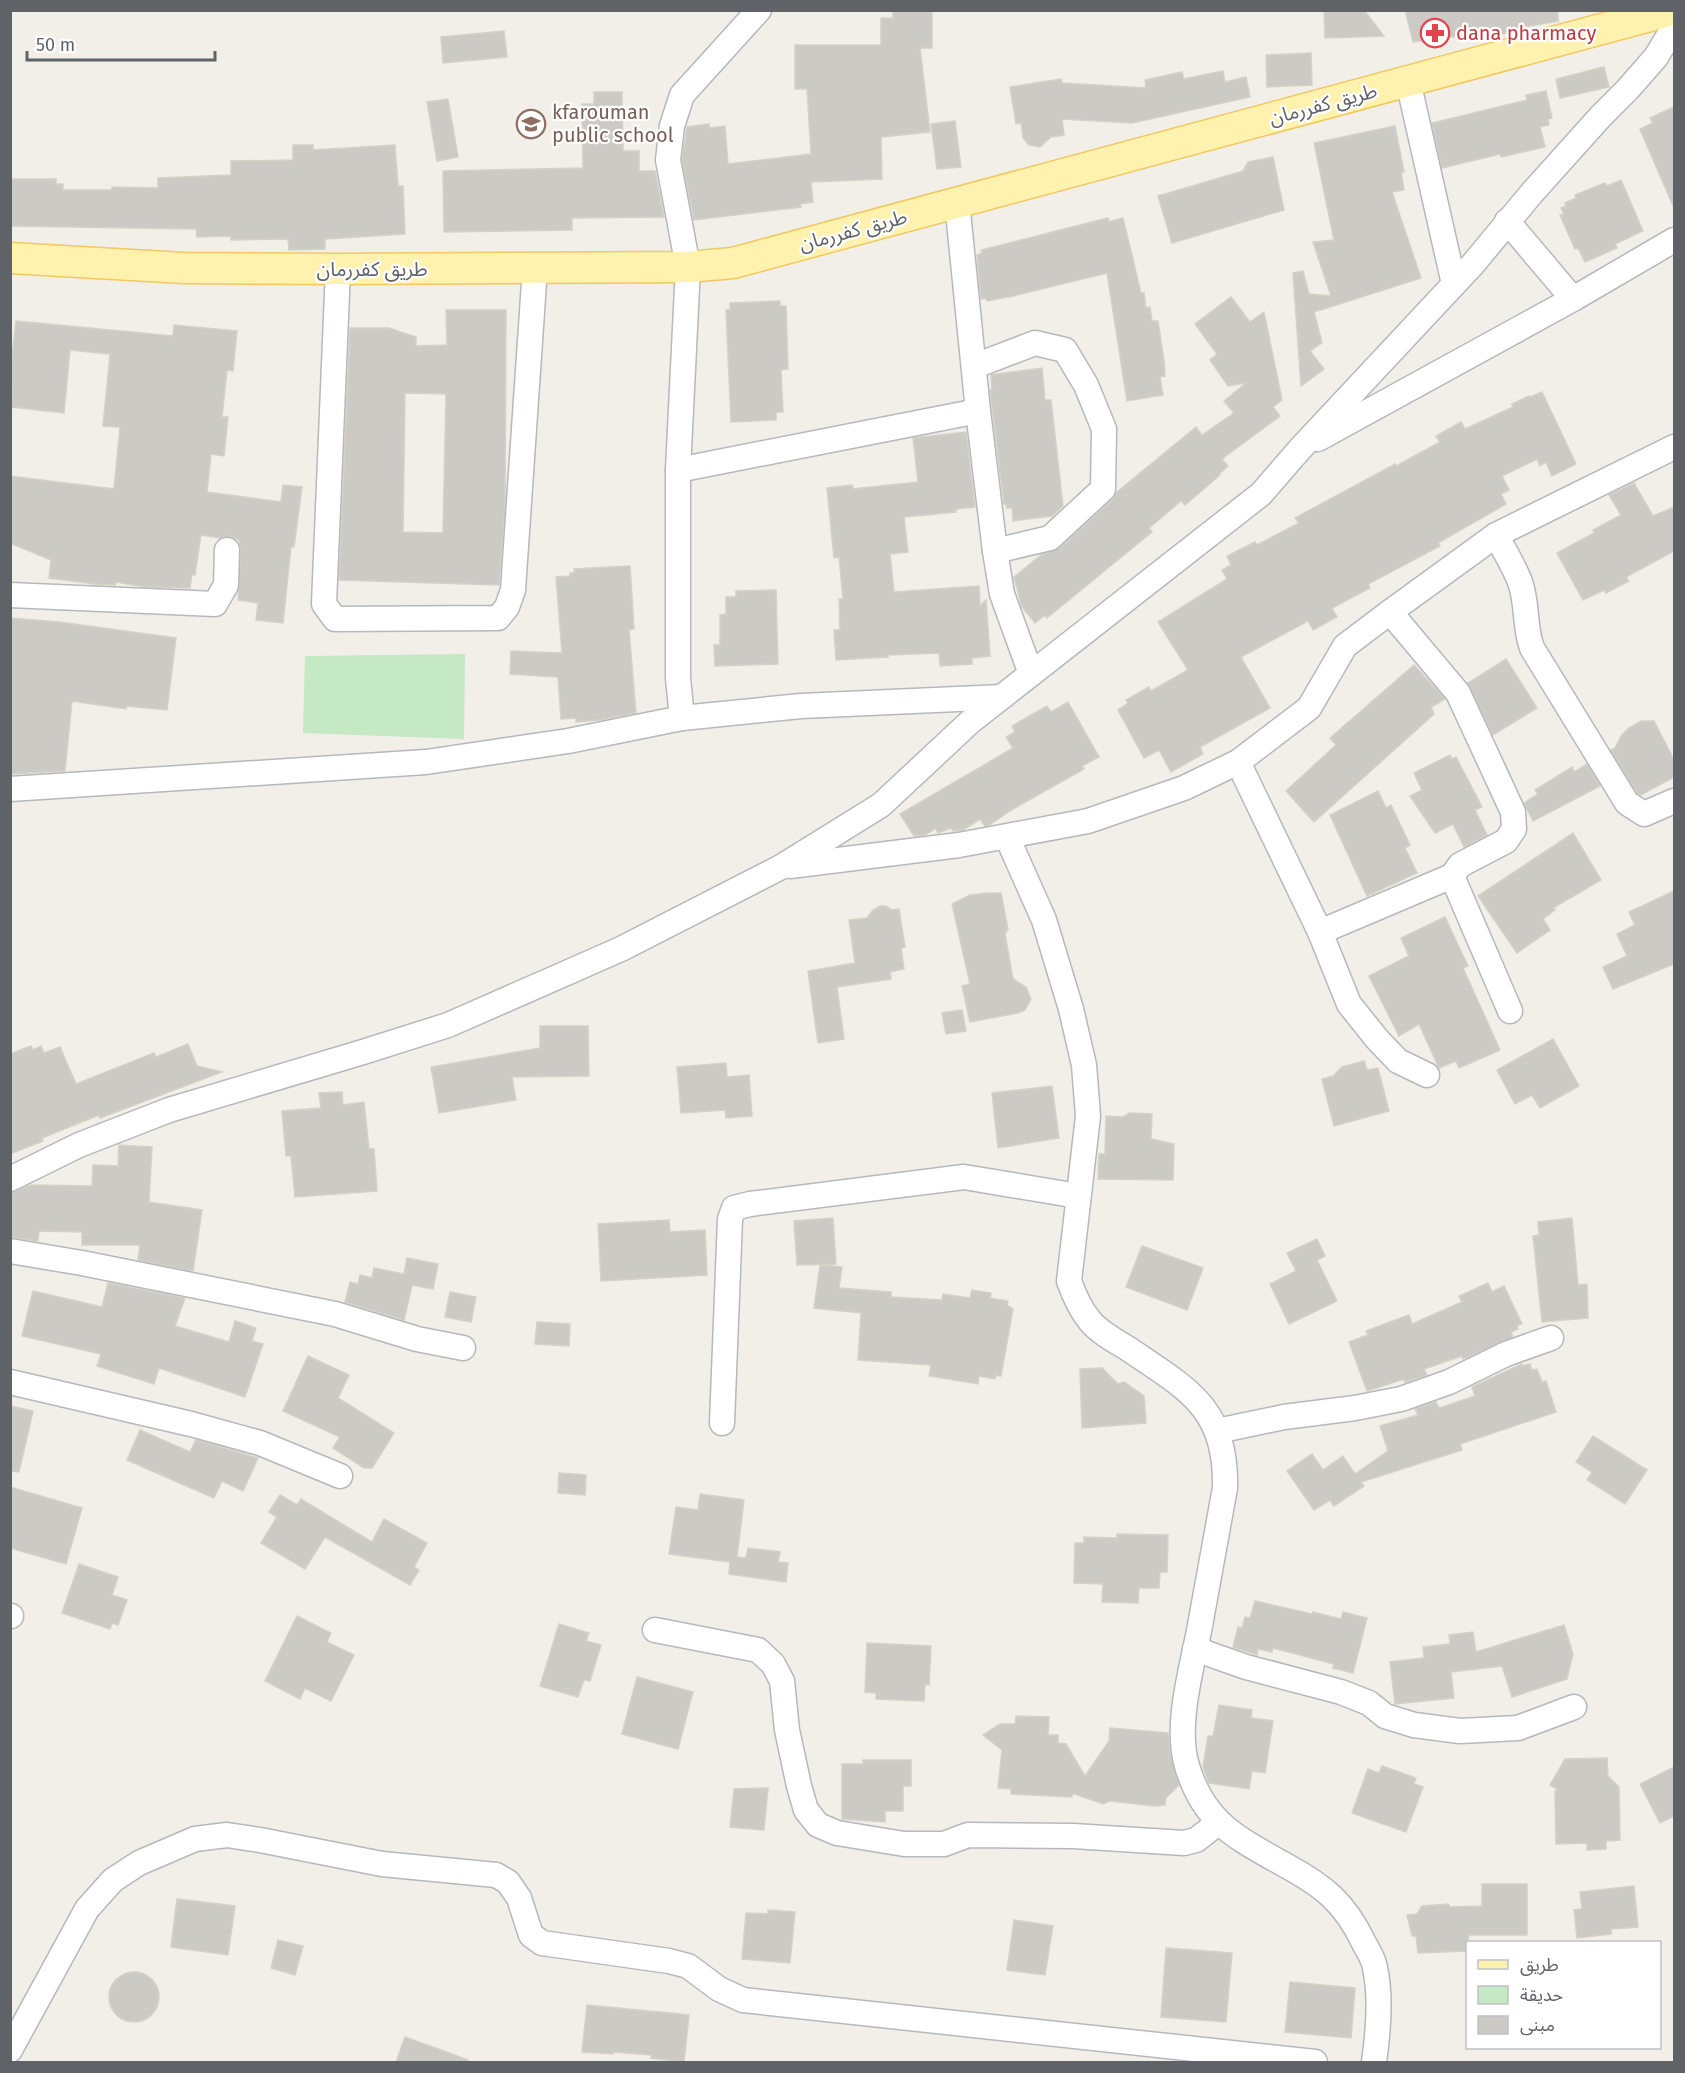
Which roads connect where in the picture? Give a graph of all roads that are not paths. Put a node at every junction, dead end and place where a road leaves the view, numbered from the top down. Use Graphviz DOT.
graph roads {
  1 [pos="759,10"];
  2 [pos="1672,10"];
  3 [pos="1674,27"];
  4 [pos="1408,81"];
  5 [pos="957,202"];
  6 [pos="1507,221"];
  7 [pos="1674,240"];
  8 [pos="10,258"];
  9 [pos="688,267"];
  10 [pos="535,268"];
  11 [pos="338,269"];
  12 [pos="1454,284"];
  13 [pos="1573,299"];
  14 [pos="975,366"];
  15 [pos="978,411"];
  16 [pos="1674,447"];
  17 [pos="1300,449"];
  18 [pos="678,470"];
  19 [pos="1496,535"];
  20 [pos="227,550"];
  21 [pos="996,551"];
  22 [pos="10,596"];
  23 [pos="1390,612"];
  24 [pos="1031,674"];
  25 [pos="1002,697"];
  26 [pos="682,718"];
  27 [pos="1238,762"];
  28 [pos="10,789"];
  29 [pos="1674,801"];
  30 [pos="1007,837"];
  31 [pos="781,867"];
  32 [pos="1452,876"];
  33 [pos="1320,932"];
  34 [pos="1510,1011"];
  35 [pos="1427,1075"];
  36 [pos="10,1179"];
  37 [pos="1078,1196"];
  38 [pos="10,1251"];
  39 [pos="1551,1338"];
  40 [pos="463,1348"];
  41 [pos="10,1382"];
  42 [pos="722,1424"];
  43 [pos="1217,1431"];
  44 [pos="339,1476"];
  45 [pos="656,1630"];
  46 [pos="1195,1649"];
  47 [pos="1574,1707"];
  48 [pos="1218,1823"];
  49 [pos="10,2050"];
  50 [pos="1315,2062"];
  51 [pos="1374,2062"];
  1 -- 9 [label="street"];
  2 -- 4 [label="main road, طريق كفررمان"];
  3 -- 6 [label="street"];
  4 -- 5 [label="main road, طريق كفررمان"];
  4 -- 12 [label="street"];
  5 -- 9 [label="main road, طريق كفررمان"];
  5 -- 14 [label="street"];
  6 -- 12 [label="street"];
  6 -- 13 [label="street"];
  7 -- 13 [label="street"];
  8 -- 11 [label="main road, طريق كفررمان"];
  9 -- 10 [label="main road, طريق كفررمان"];
  9 -- 18 [label="street"];
  10 -- 11 [label="main road, طريق كفررمان"];
  10 -- 11 [label="street"];
  12 -- 17 [label="street"];
  13 -- 17 [label="street"];
  14 -- 15 [label="street"];
  14 -- 21 [label="street"];
  15 -- 18 [label="street"];
  15 -- 21 [label="street"];
  16 -- 19 [label="street"];
  17 -- 24 [label="street"];
  18 -- 26 [label="street"];
  19 -- 23 [label="street"];
  19 -- 29 [label="street"];
  20 -- 22 [label="street"];
  21 -- 24 [label="street"];
  23 -- 27 [label="street"];
  23 -- 32 [label="street"];
  24 -- 25 [label="street"];
  25 -- 26 [label="street"];
  25 -- 31 [label="street"];
  26 -- 28 [label="street"];
  27 -- 30 [label="street"];
  27 -- 33 [label="street"];
  30 -- 31 [label="street"];
  30 -- 37 [label="street"];
  31 -- 36 [label="street"];
  32 -- 33 [label="street"];
  32 -- 34 [label="street"];
  33 -- 35 [label="street"];
  37 -- 42 [label="street"];
  37 -- 43 [label="street"];
  38 -- 40 [label="street"];
  39 -- 43 [label="street"];
  41 -- 44 [label="street"];
  43 -- 46 [label="street"];
  45 -- 48 [label="street"];
  46 -- 47 [label="street"];
  46 -- 48 [label="street"];
  48 -- 51 [label="street"];
  49 -- 50 [label="street"];
}
